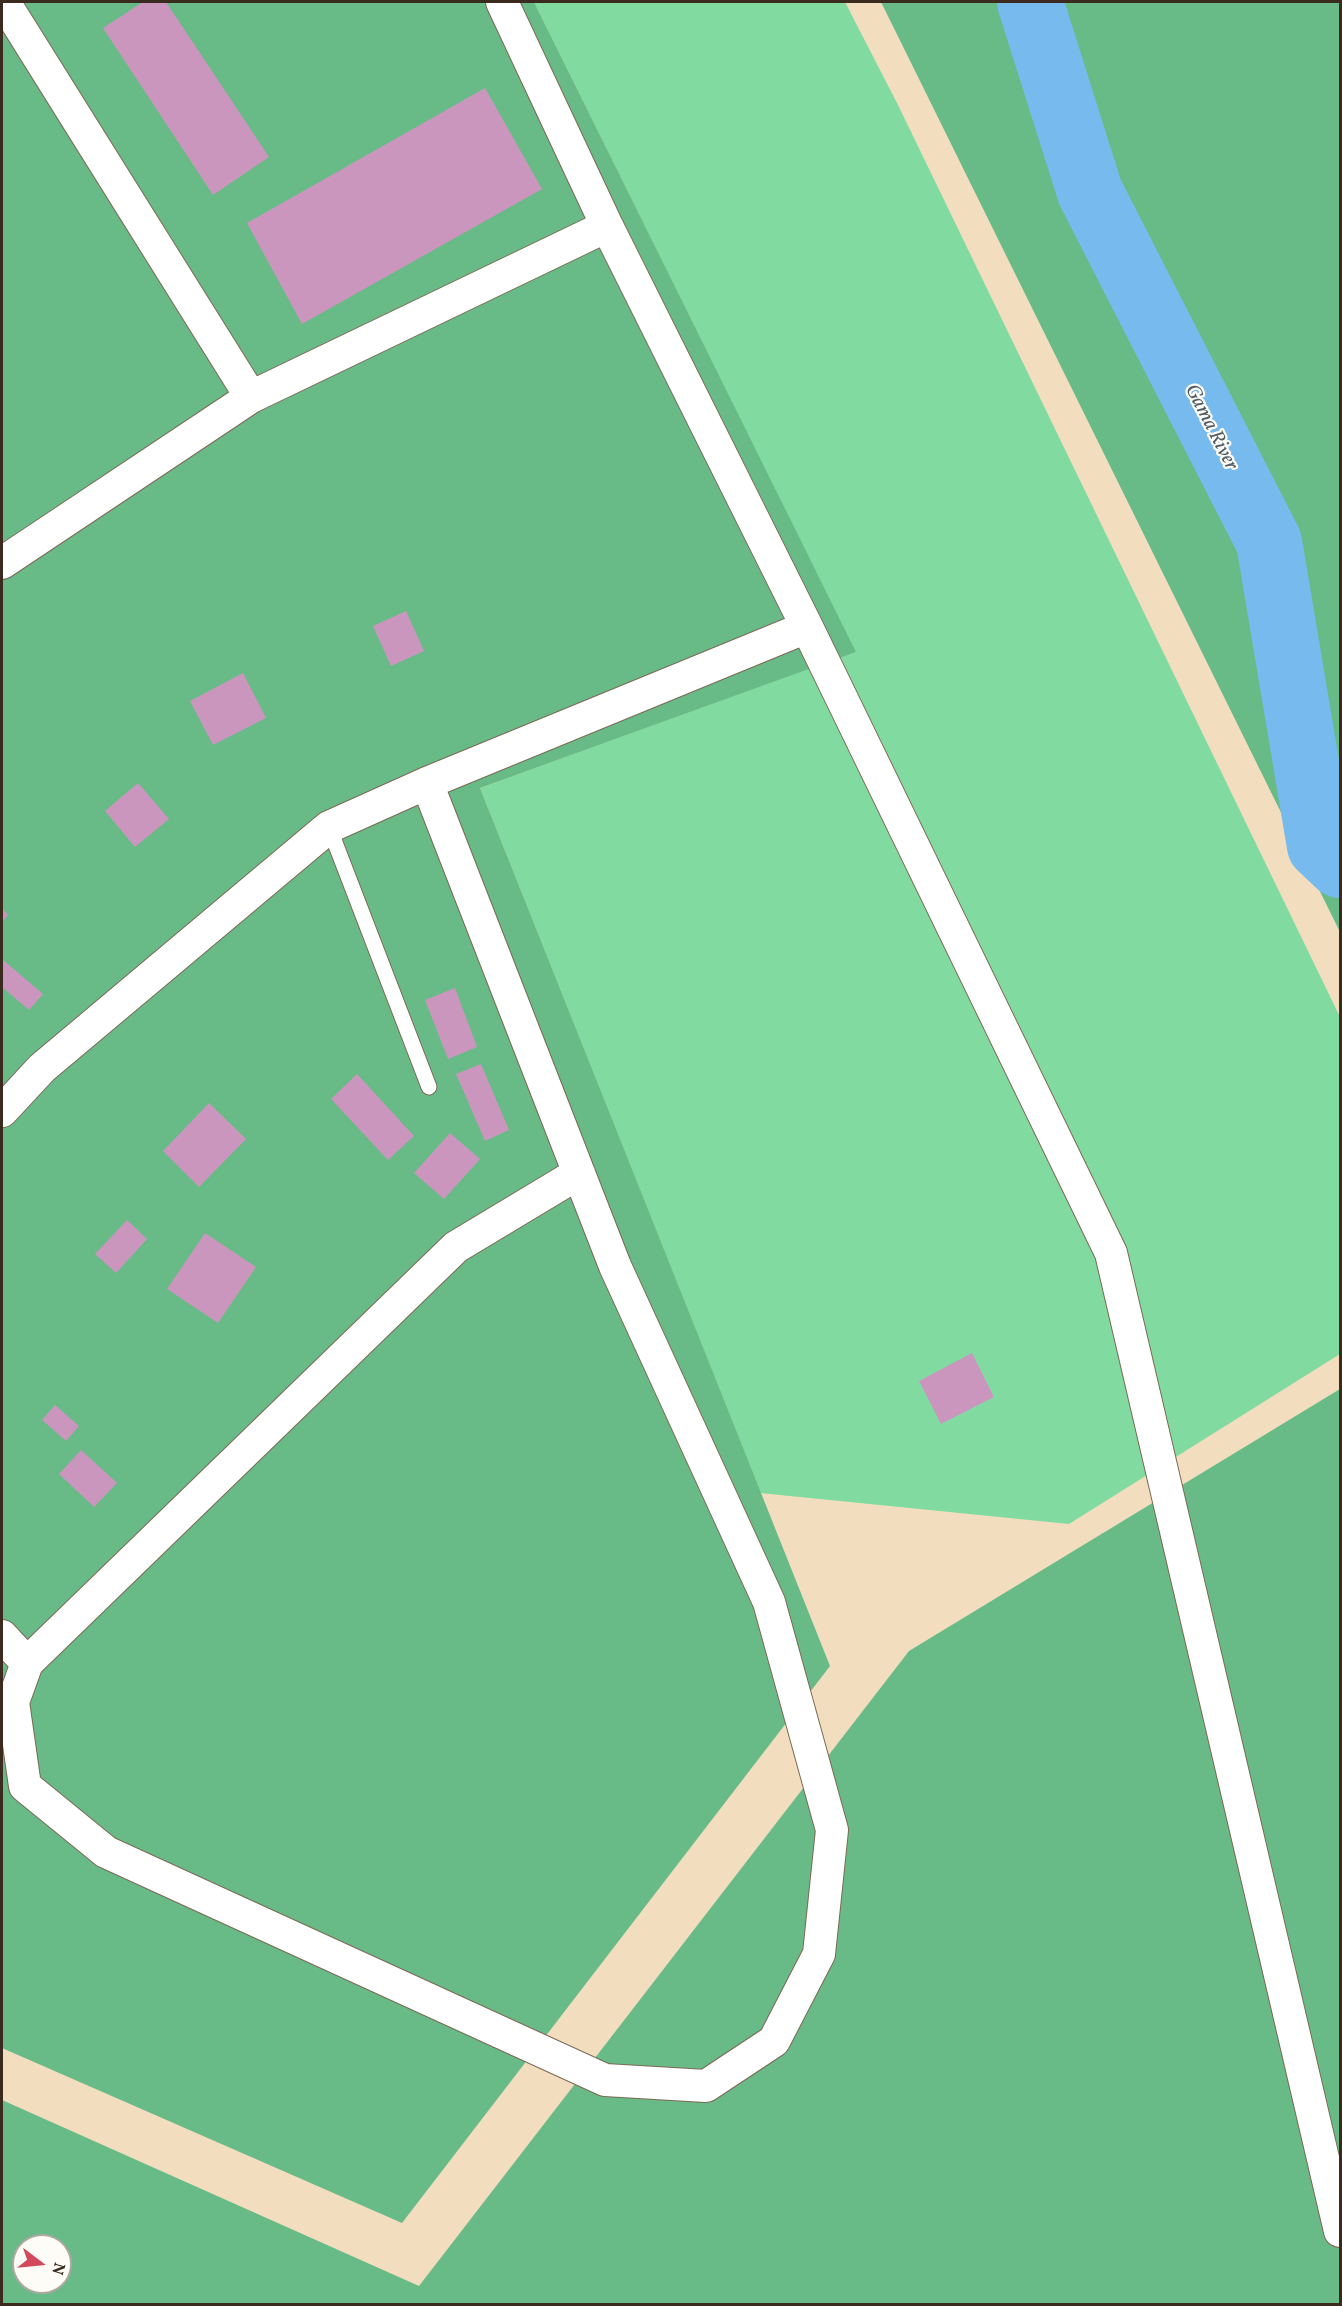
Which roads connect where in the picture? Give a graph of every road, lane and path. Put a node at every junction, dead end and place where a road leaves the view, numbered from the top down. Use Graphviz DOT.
graph roads {
  1 [pos="4,2"];
  2 [pos="502,2"];
  3 [pos="607,226"];
  4 [pos="251,397"];
  5 [pos="2,562"];
  6 [pos="807,627"];
  7 [pos="427,783"];
  8 [pos="329,827"];
  9 [pos="429,1087"];
  10 [pos="2,1111"];
  11 [pos="579,1173"];
  12 [pos="2,1636"];
  13 [pos="27,1663"];
  14 [pos="1341,2230"];
  1 -- 4 [label="street"];
  2 -- 3 [label="street"];
  3 -- 4 [label="street"];
  3 -- 6 [label="street"];
  4 -- 5 [label="street"];
  6 -- 7 [label="street"];
  6 -- 14 [label="street"];
  7 -- 8 [label="street"];
  7 -- 11 [label="street"];
  8 -- 9 [label="lane"];
  8 -- 10 [label="street"];
  11 -- 13 [label="street"];
  11 -- 13 [label="street"];
  12 -- 13 [label="street"];
}
